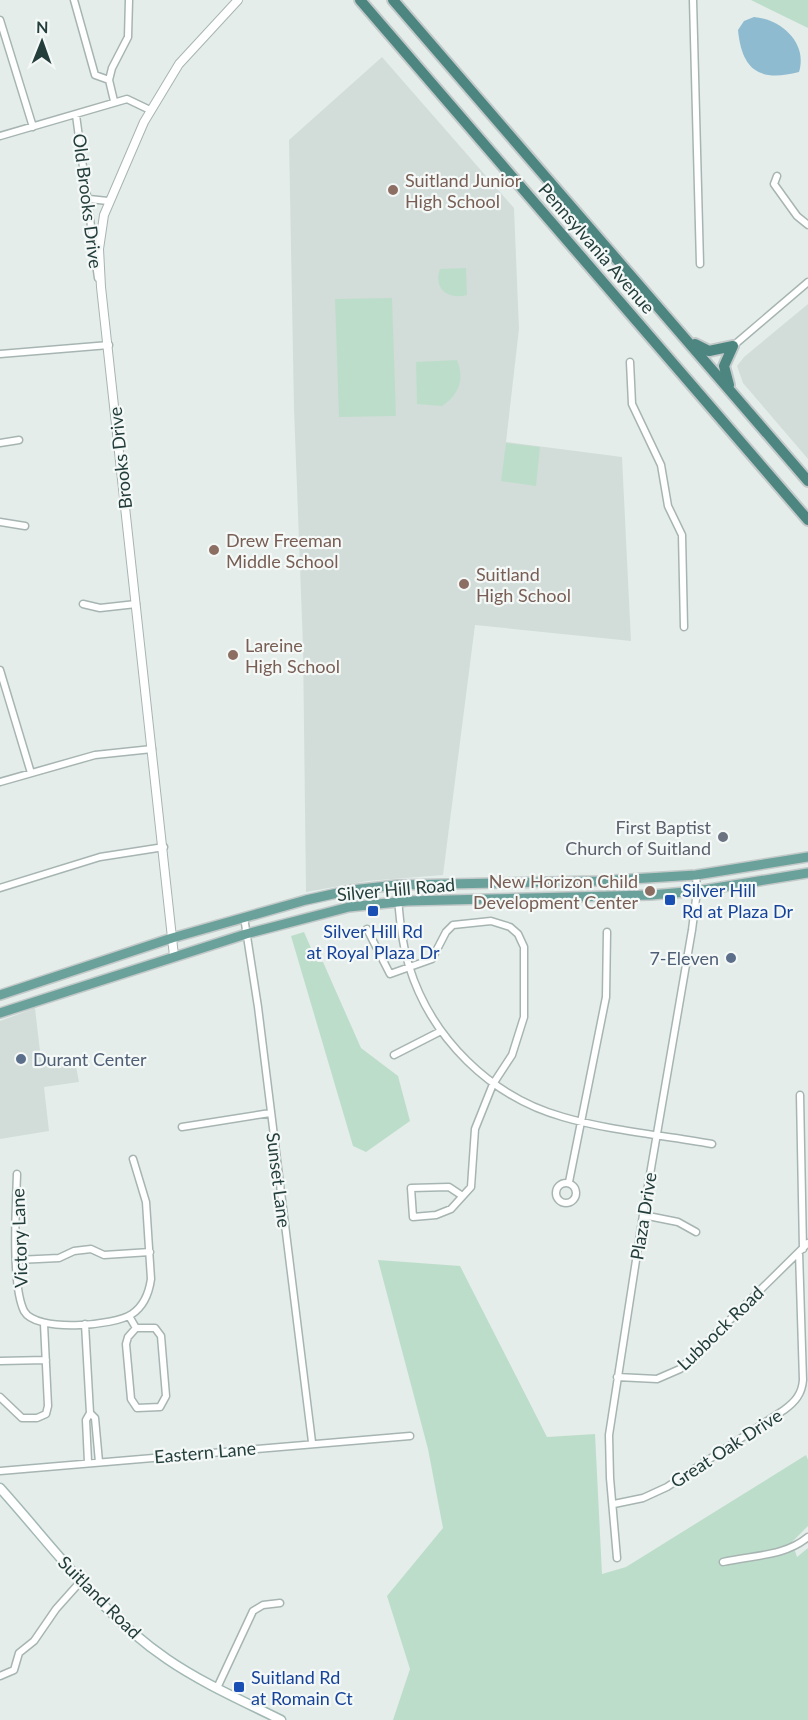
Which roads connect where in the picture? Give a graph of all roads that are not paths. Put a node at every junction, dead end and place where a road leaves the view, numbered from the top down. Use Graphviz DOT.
graph roads {
  1 [pos="74,0"];
  2 [pos="129,0"];
  3 [pos="238,0"];
  4 [pos="360,0"];
  5 [pos="393,0"];
  6 [pos="693,0"];
  7 [pos="0,20"];
  8 [pos="110,80"];
  9 [pos="114,101"];
  10 [pos="150,110"];
  11 [pos="76,115"];
  12 [pos="33,127"];
  13 [pos="0,136"];
  14 [pos="777,176"];
  15 [pos="88,198"];
  16 [pos="108,201"];
  17 [pos="808,225"];
  18 [pos="700,264"];
  19 [pos="808,282"];
  20 [pos="101,288"];
  21 [pos="683,336"];
  22 [pos="109,345"];
  23 [pos="734,346"];
  24 [pos="0,354"];
  25 [pos="630,362"];
  26 [pos="731,391"];
  27 [pos="19,440"];
  28 [pos="0,443"];
  29 [pos="808,481"];
  30 [pos="808,519"];
  31 [pos="0,522"];
  32 [pos="25,526"];
  33 [pos="82,603"];
  34 [pos="136,604"];
  35 [pos="684,627"];
  36 [pos="0,670"];
  37 [pos="152,749"];
  38 [pos="31,773"];
  39 [pos="0,782"];
  40 [pos="164,847"];
  41 [pos="808,857"];
  42 [pos="808,873"];
  43 [pos="696,875"];
  44 [pos="397,885"];
  45 [pos="0,888"];
  46 [pos="697,891"];
  47 [pos="398,901"];
  48 [pos="244,917"];
  49 [pos="367,929"];
  50 [pos="607,932"];
  51 [pos="246,934"];
  52 [pos="172,938"];
  53 [pos="174,956"];
  54 [pos="409,966"];
  55 [pos="0,995"];
  56 [pos="0,1013"];
  57 [pos="441,1031"];
  58 [pos="394,1055"];
  59 [pos="493,1084"];
  60 [pos="800,1095"];
  61 [pos="270,1113"];
  62 [pos="582,1122"];
  63 [pos="182,1127"];
  64 [pos="808,1127"];
  65 [pos="800,1129"];
  66 [pos="656,1134"];
  67 [pos="712,1144"];
  68 [pos="133,1159"];
  69 [pos="17,1174"];
  70 [pos="569,1182"];
  71 [pos="461,1195"];
  72 [pos="643,1215"];
  73 [pos="696,1232"];
  74 [pos="808,1243"];
  75 [pos="801,1251"];
  76 [pos="150,1252"];
  77 [pos="17,1260"];
  78 [pos="129,1316"];
  79 [pos="44,1324"];
  80 [pos="85,1324"];
  81 [pos="136,1328"];
  82 [pos="0,1360"];
  83 [pos="46,1360"];
  84 [pos="617,1377"];
  85 [pos="0,1397"];
  86 [pos="90,1413"];
  87 [pos="410,1436"];
  88 [pos="312,1442"];
  89 [pos="88,1462"];
  90 [pos="99,1462"];
  91 [pos="0,1471"];
  92 [pos="0,1488"];
  93 [pos="614,1504"];
  94 [pos="808,1537"];
  95 [pos="617,1558"];
  96 [pos="723,1562"];
  97 [pos="81,1581"];
  98 [pos="280,1603"];
  99 [pos="0,1676"];
  100 [pos="218,1688"];
  101 [pos="281,1720"];
  1 -- 8 [label="street"];
  2 -- 8 [label="street"];
  3 -- 10 [label="street, Brooks Drive"];
  4 -- 30 [label="highway, Pennsylvania Avenue"];
  5 -- 21 [label="highway, Pennsylvania Avenue"];
  6 -- 18 [label="street"];
  7 -- 12 [label="street"];
  8 -- 9 [label="street"];
  9 -- 10 [label="street"];
  9 -- 11 [label="street"];
  10 -- 16 [label="street, Brooks Drive"];
  11 -- 12 [label="street"];
  11 -- 15 [label="street, Old Brooks Drive"];
  12 -- 13 [label="street"];
  14 -- 17 [label="street"];
  15 -- 16 [label="street"];
  15 -- 20 [label="street, Old Brooks Drive"];
  16 -- 20 [label="street, Brooks Drive"];
  19 -- 23 [label="street"];
  20 -- 22 [label="street, Brooks Drive"];
  21 -- 23 [label="highway"];
  21 -- 26 [label="highway, Pennsylvania Avenue"];
  22 -- 24 [label="street"];
  22 -- 34 [label="street, Brooks Drive"];
  23 -- 26 [label="highway"];
  25 -- 35 [label="street"];
  26 -- 29 [label="highway, Pennsylvania Avenue"];
  27 -- 28 [label="street"];
  31 -- 32 [label="street"];
  33 -- 34 [label="street"];
  34 -- 37 [label="street, Brooks Drive"];
  36 -- 38 [label="street"];
  37 -- 38 [label="street"];
  37 -- 40 [label="street, Brooks Drive"];
  38 -- 39 [label="street"];
  40 -- 45 [label="street"];
  40 -- 52 [label="street, Brooks Drive"];
  41 -- 43 [label="main road, Silver Hill Road"];
  42 -- 46 [label="main road, Silver Hill Road"];
  43 -- 44 [label="main road, Silver Hill Road"];
  43 -- 46 [label="street, Plaza Drive"];
  44 -- 47 [label="street"];
  44 -- 48 [label="main road, Silver Hill Road"];
  46 -- 47 [label="main road, Silver Hill Road"];
  46 -- 66 [label="street, Plaza Drive"];
  47 -- 51 [label="main road, Silver Hill Road"];
  47 -- 54 [label="street"];
  48 -- 51 [label="street, Sunset Lane"];
  48 -- 52 [label="main road, Silver Hill Road"];
  49 -- 54 [label="street"];
  50 -- 62 [label="street"];
  51 -- 53 [label="main road, Silver Hill Road"];
  51 -- 61 [label="street, Sunset Lane"];
  52 -- 53 [label="street, Brooks Drive"];
  52 -- 55 [label="main road, Silver Hill Road"];
  53 -- 56 [label="main road, Silver Hill Road"];
  54 -- 57 [label="street"];
  54 -- 59 [label="street"];
  57 -- 58 [label="street"];
  57 -- 59 [label="street"];
  59 -- 62 [label="street"];
  59 -- 71 [label="street"];
  60 -- 65 [label="street, Great Oak Drive"];
  61 -- 63 [label="street"];
  61 -- 88 [label="street, Sunset Lane"];
  62 -- 66 [label="street"];
  62 -- 70 [label="street"];
  64 -- 65 [label="street"];
  65 -- 75 [label="street, Great Oak Drive"];
  66 -- 67 [label="street"];
  66 -- 72 [label="street, Plaza Drive"];
  68 -- 76 [label="street"];
  69 -- 77 [label="street, Victory Lane"];
  71 -- 71 [label="street"];
  72 -- 73 [label="street"];
  72 -- 84 [label="street, Plaza Drive"];
  74 -- 75 [label="street, Lubbock Road"];
  75 -- 84 [label="street, Lubbock Road"];
  75 -- 93 [label="street, Great Oak Drive"];
  76 -- 77 [label="street"];
  76 -- 78 [label="street"];
  77 -- 79 [label="street, Victory Lane"];
  78 -- 80 [label="street"];
  78 -- 81 [label="street"];
  79 -- 80 [label="street"];
  79 -- 83 [label="street"];
  80 -- 86 [label="street"];
  81 -- 81 [label="street"];
  82 -- 83 [label="street"];
  83 -- 85 [label="street"];
  84 -- 93 [label="street, Plaza Drive"];
  86 -- 89 [label="street"];
  86 -- 90 [label="street"];
  87 -- 88 [label="street, Eastern Lane"];
  88 -- 90 [label="street, Eastern Lane"];
  89 -- 90 [label="street, Eastern Lane"];
  89 -- 91 [label="street, Eastern Lane"];
  92 -- 97 [label="main road, Suitland Road"];
  93 -- 95 [label="street, Plaza Drive"];
  94 -- 96 [label="street"];
  97 -- 99 [label="street"];
  97 -- 100 [label="main road, Suitland Road"];
  98 -- 100 [label="street"];
  100 -- 101 [label="main road, Suitland Road"];
}
